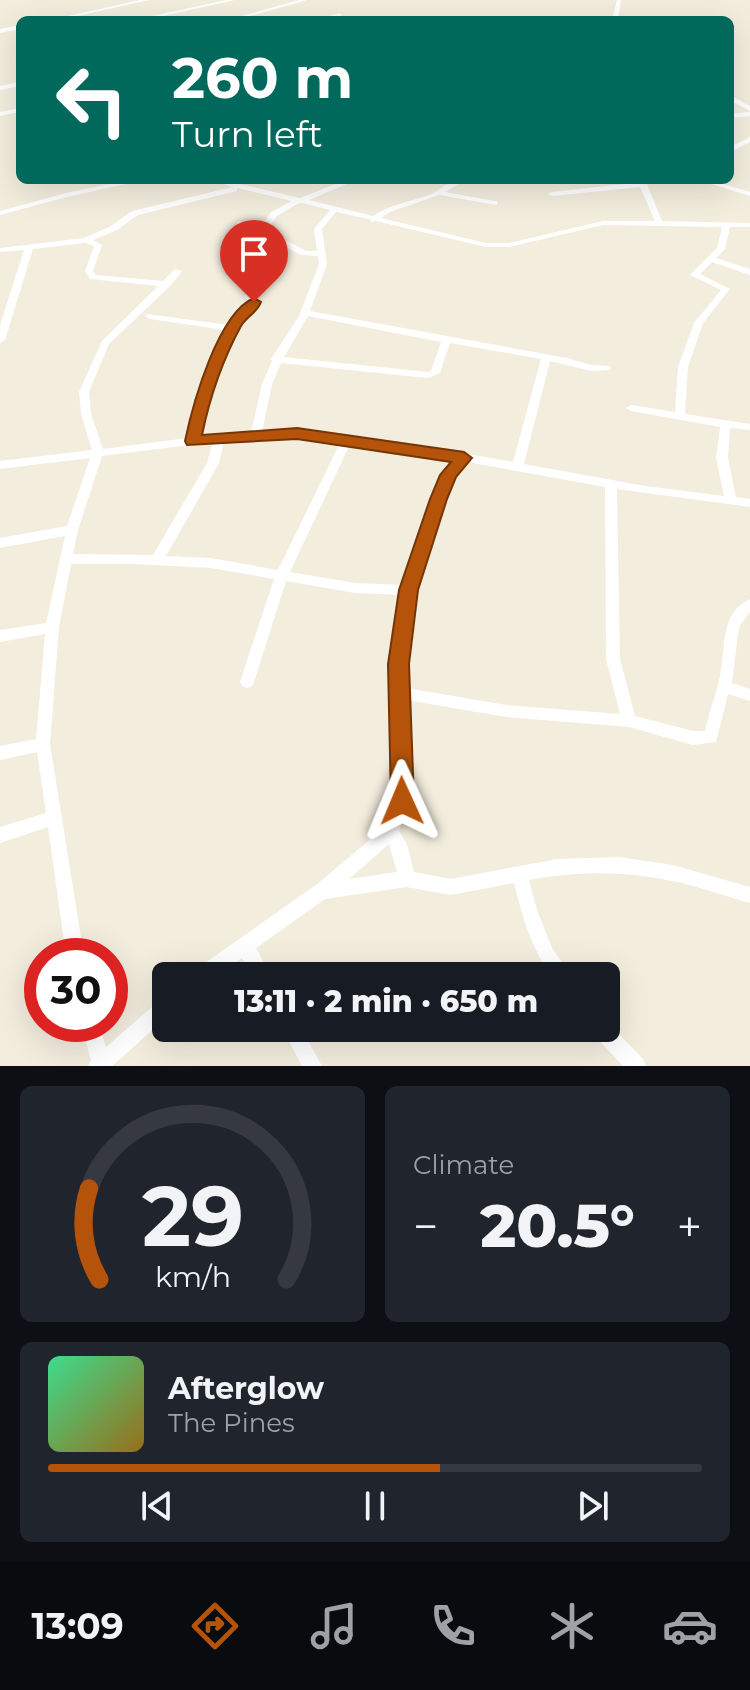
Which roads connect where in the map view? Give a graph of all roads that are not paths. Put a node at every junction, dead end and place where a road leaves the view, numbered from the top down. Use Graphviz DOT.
graph roads {
  1 [pos="147,0"];
  2 [pos="233,0"];
  3 [pos="305,0"];
  4 [pos="340,15"];
  5 [pos="72,16"];
  6 [pos="156,16"];
  7 [pos="245,16"];
  8 [pos="336,16"];
  9 [pos="120,184"];
  10 [pos="234,184"];
  11 [pos="342,184"];
  12 [pos="454,184"];
  13 [pos="629,184"];
  14 [pos="645,184"];
  15 [pos="716,184"];
  16 [pos="438,193"];
  17 [pos="552,194"];
  18 [pos="750,194"];
  19 [pos="296,202"];
  20 [pos="494,203"];
  21 [pos="333,211"];
  22 [pos="0,213"];
  23 [pos="372,220"];
  24 [pos="240,223"];
  25 [pos="727,224"];
  26 [pos="660,225"];
  27 [pos="750,225"];
  28 [pos="262,228"];
  29 [pos="86,240"];
  30 [pos="30,245"];
  31 [pos="0,250"];
  32 [pos="322,254"];
  33 [pos="711,259"];
  34 [pos="178,271"];
  35 [pos="750,272"];
  36 [pos="167,284"];
  37 [pos="248,296"];
  38 [pos="305,313"];
  39 [pos="150,316"];
  40 [pos="233,328"];
  41 [pos="0,340"];
  42 [pos="446,340"];
  43 [pos="276,359"];
  44 [pos="546,359"];
  45 [pos="607,368"];
  46 [pos="631,408"];
  47 [pos="680,415"];
  48 [pos="725,426"];
  49 [pos="750,427"];
  50 [pos="256,434"];
  51 [pos="219,438"];
  52 [pos="347,439"];
  53 [pos="193,441"];
  54 [pos="98,451"];
  55 [pos="464,458"];
  56 [pos="0,465"];
  57 [pos="517,468"];
  58 [pos="611,484"];
  59 [pos="731,501"];
  60 [pos="750,503"];
  61 [pos="72,530"];
  62 [pos="0,543"];
  63 [pos="66,559"];
  64 [pos="157,560"];
  65 [pos="281,577"];
  66 [pos="409,590"];
  67 [pos="750,604"];
  68 [pos="52,627"];
  69 [pos="0,636"];
  70 [pos="247,682"];
  71 [pos="724,687"];
  72 [pos="399,693"];
  73 [pos="750,695"];
  74 [pos="629,721"];
  75 [pos="43,744"];
  76 [pos="0,753"];
  77 [pos="53,818"];
  78 [pos="391,832"];
  79 [pos="0,835"];
  80 [pos="520,876"];
  81 [pos="407,879"];
  82 [pos="322,891"];
  83 [pos="750,895"];
  84 [pos="72,938"];
  85 [pos="244,944"];
  86 [pos="220,962"];
  87 [pos="254,962"];
  88 [pos="552,962"];
  89 [pos="152,1019"];
  90 [pos="94,1042"];
  91 [pos="299,1042"];
  92 [pos="614,1042"];
  93 [pos="100,1065"];
  94 [pos="312,1066"];
  95 [pos="636,1066"];
  1 -- 5 [label="street"];
  2 -- 6 [label="street"];
  3 -- 7 [label="street"];
  4 -- 8 [label="street"];
  9 -- 22 [label="street"];
  10 -- 19 [label="street"];
  10 -- 29 [label="street"];
  11 -- 19 [label="street"];
  12 -- 16 [label="street"];
  13 -- 17 [label="street"];
  14 -- 26 [label="street"];
  15 -- 18 [label="street"];
  16 -- 20 [label="street"];
  16 -- 23 [label="street"];
  19 -- 21 [label="street"];
  19 -- 28 [label="street"];
  21 -- 23 [label="street"];
  21 -- 32 [label="street"];
  23 -- 26 [label="street"];
  24 -- 28 [label="street"];
  25 -- 26 [label="street"];
  25 -- 27 [label="street"];
  25 -- 33 [label="street"];
  28 -- 32 [label="street"];
  29 -- 30 [label="street"];
  29 -- 36 [label="street"];
  30 -- 31 [label="street"];
  30 -- 41 [label="street"];
  32 -- 38 [label="street"];
  33 -- 35 [label="street"];
  33 -- 47 [label="street"];
  34 -- 36 [label="street"];
  36 -- 54 [label="street"];
  37 -- 40 [label="street"];
  38 -- 42 [label="street"];
  38 -- 43 [label="street"];
  39 -- 40 [label="street"];
  40 -- 53 [label="street"];
  42 -- 43 [label="street"];
  42 -- 44 [label="street"];
  43 -- 50 [label="street"];
  44 -- 45 [label="street"];
  44 -- 57 [label="street"];
  46 -- 47 [label="street"];
  47 -- 48 [label="street"];
  48 -- 49 [label="street"];
  48 -- 59 [label="street"];
  50 -- 51 [label="street"];
  50 -- 52 [label="street"];
  51 -- 53 [label="street"];
  51 -- 64 [label="street"];
  52 -- 55 [label="street"];
  52 -- 65 [label="street"];
  53 -- 54 [label="street"];
  54 -- 56 [label="street"];
  54 -- 61 [label="street"];
  55 -- 57 [label="street"];
  55 -- 66 [label="street"];
  57 -- 58 [label="street"];
  58 -- 59 [label="street"];
  58 -- 74 [label="street"];
  59 -- 60 [label="street"];
  61 -- 62 [label="street"];
  61 -- 63 [label="street"];
  63 -- 64 [label="street"];
  63 -- 68 [label="street"];
  64 -- 65 [label="street"];
  65 -- 66 [label="street"];
  65 -- 70 [label="street"];
  66 -- 72 [label="street"];
  67 -- 71 [label="street"];
  68 -- 69 [label="street"];
  68 -- 75 [label="street"];
  71 -- 73 [label="street"];
  71 -- 74 [label="street"];
  72 -- 74 [label="street"];
  72 -- 78 [label="street"];
  75 -- 76 [label="street"];
  75 -- 77 [label="street"];
  77 -- 79 [label="street"];
  77 -- 84 [label="street"];
  78 -- 81 [label="street"];
  78 -- 82 [label="street"];
  80 -- 81 [label="street"];
  80 -- 83 [label="street"];
  80 -- 88 [label="street"];
  81 -- 82 [label="street"];
  82 -- 85 [label="street"];
  85 -- 86 [label="street"];
  85 -- 87 [label="street"];
  89 -- 93 [label="street"];
  90 -- 93 [label="street"];
  91 -- 94 [label="street"];
  92 -- 95 [label="street"];
}
